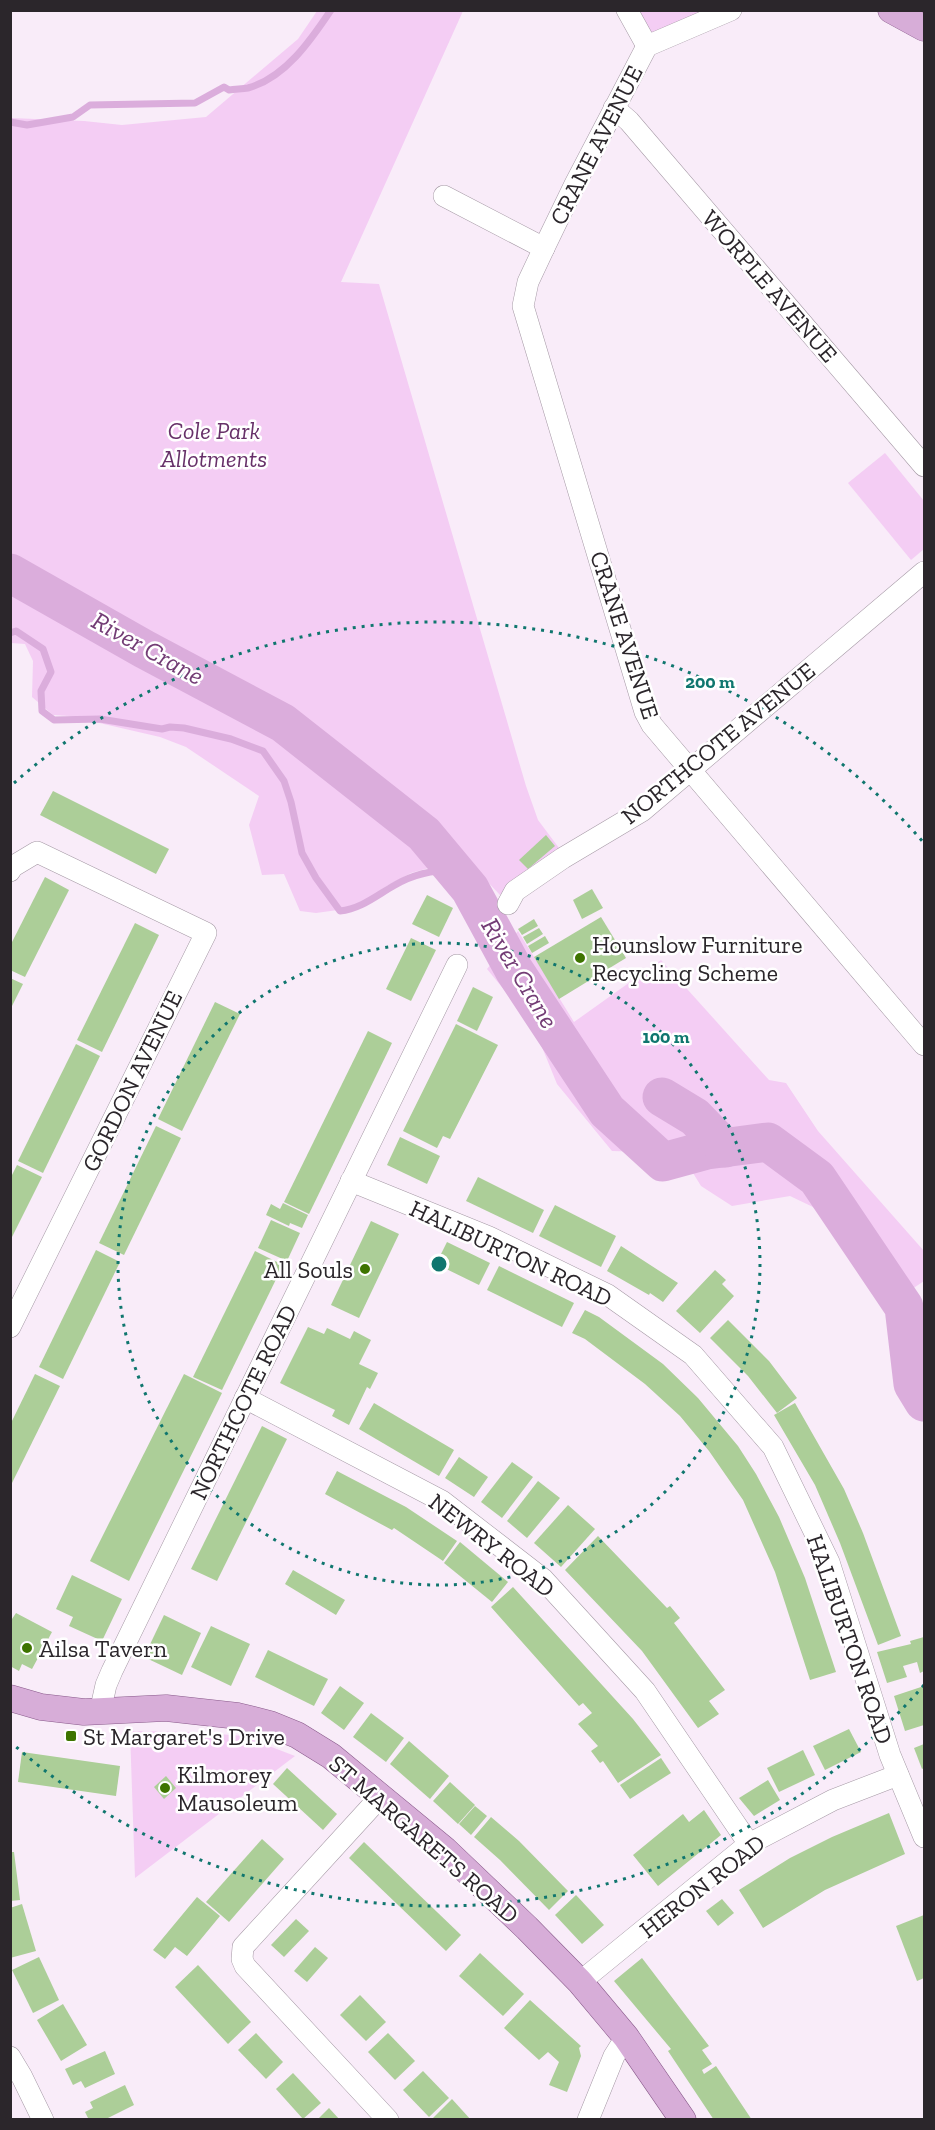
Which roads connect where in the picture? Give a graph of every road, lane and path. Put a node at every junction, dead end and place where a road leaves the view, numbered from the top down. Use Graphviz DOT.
graph roads {
  1 [pos="627,10"];
  2 [pos="731,10"];
  3 [pos="891,10"];
  4 [pos="924,28"];
  5 [pos="647,46"];
  6 [pos="614,108"];
  7 [pos="444,196"];
  8 [pos="544,249"];
  9 [pos="924,466"];
  10 [pos="924,572"];
  11 [pos="690,771"];
  12 [pos="10,871"];
  13 [pos="508,904"];
  14 [pos="457,964"];
  15 [pos="924,1045"];
  16 [pos="351,1181"];
  17 [pos="10,1327"];
  18 [pos="245,1398"];
  19 [pos="10,1698"];
  20 [pos="100,1712"];
  21 [pos="898,1775"];
  22 [pos="381,1796"];
  23 [pos="924,1837"];
  24 [pos="749,1844"];
  25 [pos="580,1982"];
  26 [pos="626,2037"];
  27 [pos="10,2057"];
  28 [pos="16,2075"];
  29 [pos="43,2120"];
  30 [pos="388,2120"];
  31 [pos="588,2120"];
  32 [pos="683,2120"];
  1 -- 5 [label="street, CRANE AVENUE"];
  2 -- 5 [label="street"];
  3 -- 4 [label="main road"];
  5 -- 6 [label="street, CRANE AVENUE"];
  6 -- 8 [label="street, CRANE AVENUE"];
  6 -- 9 [label="street, WORPLE AVENUE"];
  7 -- 8 [label="street, CRANE AVENUE"];
  8 -- 11 [label="street, CRANE AVENUE"];
  10 -- 11 [label="street, NORTHCOTE AVENUE"];
  11 -- 13 [label="street, NORTHCOTE AVENUE"];
  11 -- 15 [label="street, CRANE AVENUE"];
  12 -- 17 [label="street, GORDON AVENUE"];
  14 -- 16 [label="street, NORTHCOTE ROAD"];
  16 -- 18 [label="street, NORTHCOTE ROAD"];
  16 -- 21 [label="street, HALIBURTON ROAD"];
  18 -- 20 [label="street, NORTHCOTE ROAD"];
  18 -- 24 [label="street, NEWRY ROAD"];
  19 -- 20 [label="main road, ST MARGARETS ROAD"];
  20 -- 22 [label="main road, ST MARGARETS ROAD"];
  21 -- 23 [label="street, HALIBURTON ROAD"];
  21 -- 24 [label="street, HERON ROAD"];
  22 -- 25 [label="main road, ST MARGARETS ROAD"];
  22 -- 30 [label="street"];
  24 -- 25 [label="street, HERON ROAD"];
  25 -- 26 [label="main road, ST MARGARETS ROAD"];
  26 -- 31 [label="street"];
  26 -- 32 [label="main road, ST MARGARETS ROAD"];
  27 -- 28 [label="street"];
  28 -- 29 [label="street"];
}
